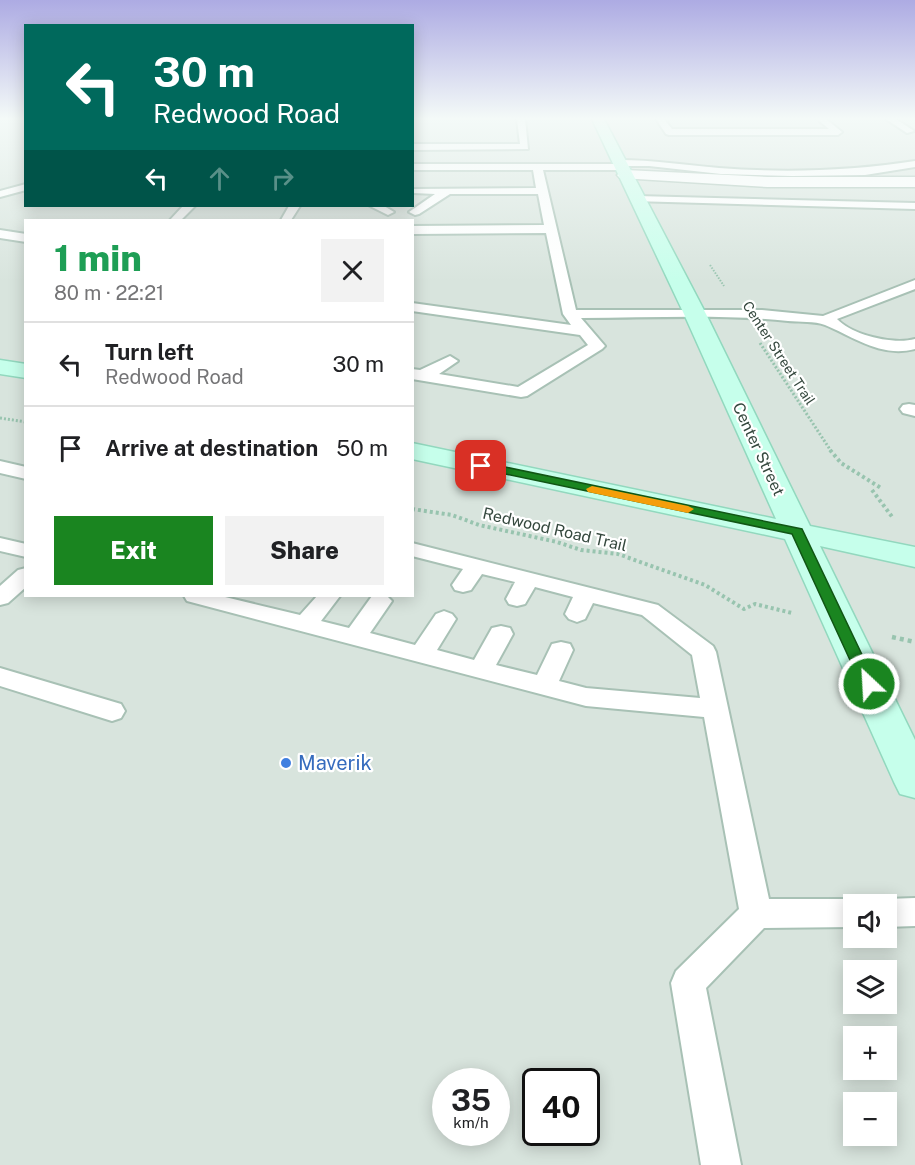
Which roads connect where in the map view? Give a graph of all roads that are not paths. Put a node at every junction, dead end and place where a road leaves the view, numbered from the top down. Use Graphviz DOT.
graph roads {
  1 [pos="505,173"];
  2 [pos="539,173"];
  3 [pos="625,173"];
  4 [pos="678,173"];
  5 [pos="915,182"];
  6 [pos="24,188"];
  7 [pos="416,191"];
  8 [pos="447,191"];
  9 [pos="543,191"];
  10 [pos="0,194"];
  11 [pos="637,200"];
  12 [pos="915,206"];
  13 [pos="188,207"];
  14 [pos="177,219"];
  15 [pos="551,229"];
  16 [pos="414,230"];
  17 [pos="0,234"];
  18 [pos="24,238"];
  19 [pos="915,284"];
  20 [pos="414,307"];
  21 [pos="441,311"];
  22 [pos="570,314"];
  23 [pos="694,314"];
  24 [pos="476,316"];
  25 [pos="831,321"];
  26 [pos="518,322"];
  27 [pos="418,323"];
  28 [pos="551,326"];
  29 [pos="452,329"];
  30 [pos="584,331"];
  31 [pos="493,336"];
  32 [pos="526,341"];
  33 [pos="915,344"];
  34 [pos="450,361"];
  35 [pos="0,367"];
  36 [pos="482,367"];
  37 [pos="24,371"];
  38 [pos="417,375"];
  39 [pos="458,382"];
  40 [pos="414,451"];
  41 [pos="0,467"];
  42 [pos="24,473"];
  43 [pos="797,532"];
  44 [pos="0,544"];
  45 [pos="24,550"];
  46 [pos="414,552"];
  47 [pos="915,557"];
  48 [pos="24,577"];
  49 [pos="205,597"];
  50 [pos="328,597"];
  51 [pos="0,598"];
  52 [pos="380,602"];
  53 [pos="257,603"];
  54 [pos="444,619"];
  55 [pos="306,624"];
  56 [pos="501,634"];
  57 [pos="354,638"];
  58 [pos="561,650"];
  59 [pos="421,655"];
  60 [pos="482,670"];
  61 [pos="0,677"];
  62 [pos="544,687"];
  63 [pos="715,709"];
  64 [pos="112,711"];
  65 [pos="915,782"];
  66 [pos="915,912"];
  67 [pos="843,913"];
  68 [pos="897,913"];
  69 [pos="756,914"];
  70 [pos="721,1165"];
  1 -- 7 [label="lane"];
  2 -- 9 [label="lane"];
  3 -- 11 [label="main road, Center Street"];
  4 -- 5 [label="street"];
  6 -- 10 [label="lane"];
  7 -- 8 [label="lane"];
  7 -- 8 [label="lane"];
  7 -- 8 [label="lane"];
  8 -- 9 [label="lane"];
  9 -- 15 [label="lane"];
  11 -- 12 [label="lane"];
  11 -- 23 [label="main road, Center Street"];
  13 -- 14 [label="lane"];
  15 -- 16 [label="lane"];
  15 -- 22 [label="lane"];
  17 -- 18 [label="lane"];
  19 -- 25 [label="lane"];
  20 -- 21 [label="lane"];
  21 -- 24 [label="lane"];
  21 -- 27 [label="lane"];
  22 -- 23 [label="lane"];
  22 -- 30 [label="lane"];
  23 -- 25 [label="lane"];
  23 -- 43 [label="main road, Center Street"];
  24 -- 26 [label="lane"];
  24 -- 29 [label="lane"];
  25 -- 33 [label="lane"];
  26 -- 28 [label="lane"];
  26 -- 31 [label="lane"];
  28 -- 30 [label="lane"];
  28 -- 32 [label="lane"];
  30 -- 39 [label="lane"];
  34 -- 38 [label="lane"];
  35 -- 37 [label="main road"];
  36 -- 39 [label="lane"];
  38 -- 39 [label="lane"];
  40 -- 43 [label="main road"];
  41 -- 42 [label="lane"];
  43 -- 47 [label="main road"];
  43 -- 65 [label="main road, Center Street"];
  44 -- 45 [label="lane"];
  46 -- 63 [label="lane"];
  48 -- 51 [label="lane"];
  49 -- 53 [label="lane"];
  50 -- 55 [label="lane"];
  52 -- 57 [label="lane"];
  53 -- 55 [label="lane"];
  54 -- 59 [label="lane"];
  55 -- 57 [label="lane"];
  56 -- 60 [label="lane"];
  57 -- 59 [label="lane"];
  58 -- 62 [label="lane"];
  59 -- 60 [label="lane"];
  60 -- 62 [label="lane"];
  61 -- 64 [label="lane"];
  62 -- 63 [label="lane"];
  63 -- 69 [label="lane"];
  66 -- 68 [label="lane"];
  67 -- 69 [label="lane"];
  69 -- 70 [label="lane"];
}
